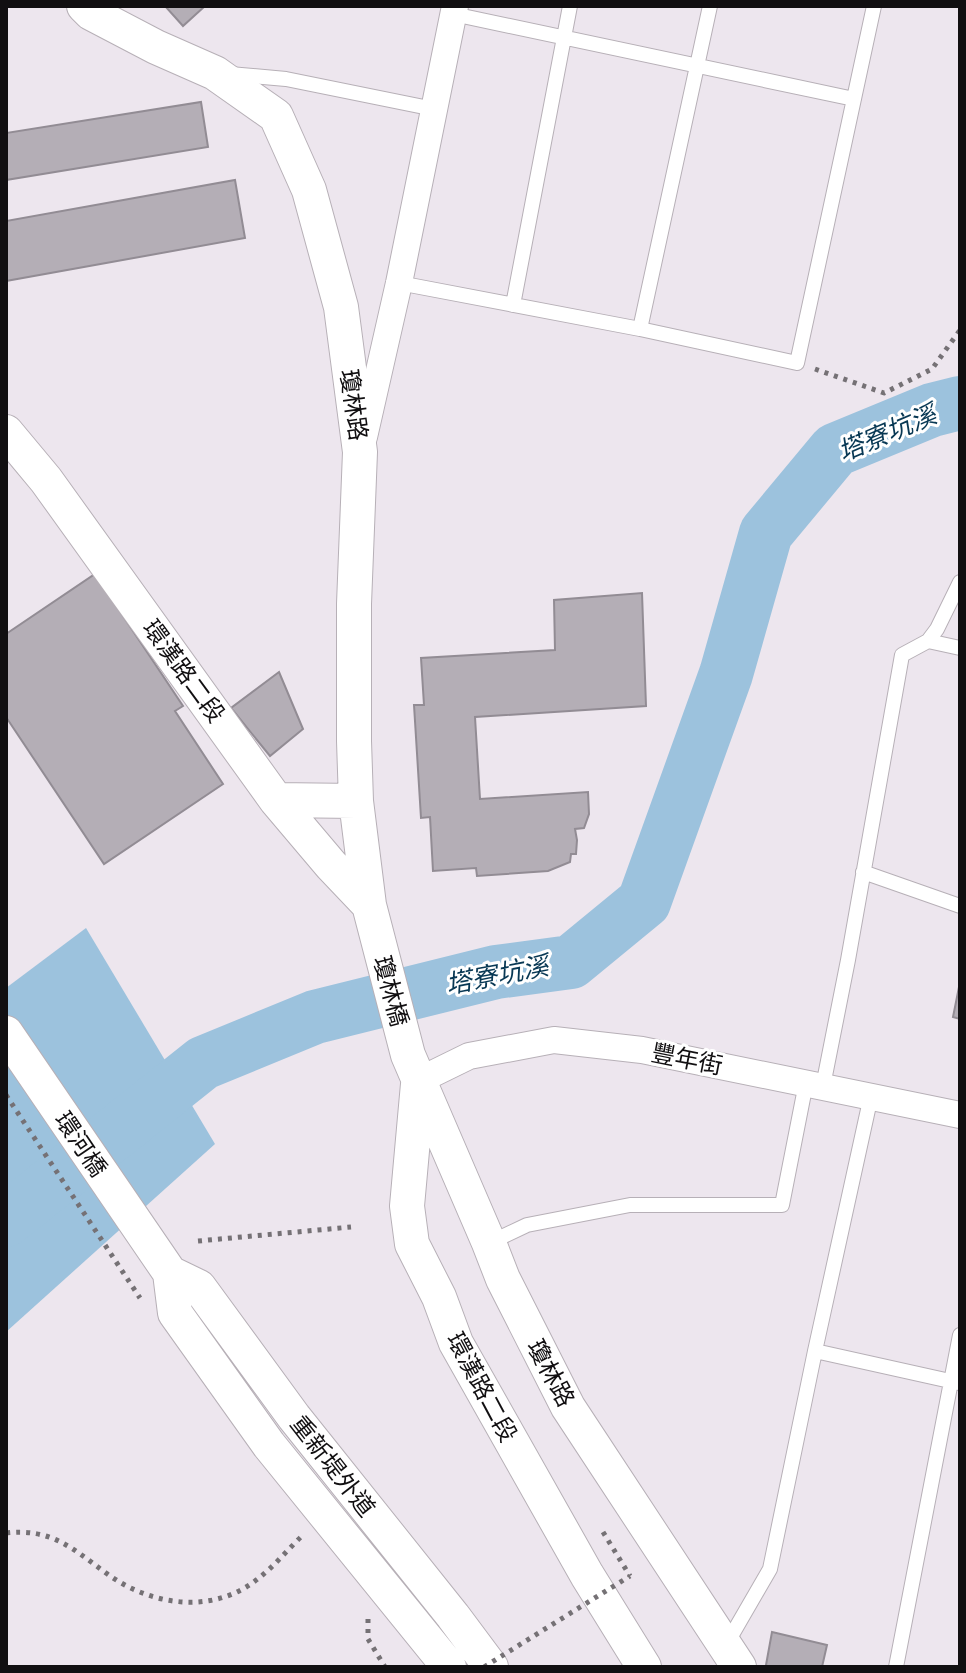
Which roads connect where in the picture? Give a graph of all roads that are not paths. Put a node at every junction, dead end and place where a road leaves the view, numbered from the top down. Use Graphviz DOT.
graph roads {
  1 [pos="84,6"];
  2 [pos="570,6"];
  3 [pos="710,6"];
  4 [pos="874,6"];
  5 [pos="454,10"];
  6 [pos="563,38"];
  7 [pos="697,66"];
  8 [pos="215,73"];
  9 [pos="854,99"];
  10 [pos="434,109"];
  11 [pos="399,283"];
  12 [pos="513,305"];
  13 [pos="640,329"];
  14 [pos="6,432"];
  15 [pos="360,452"];
  16 [pos="960,582"];
  17 [pos="928,641"];
  18 [pos="960,648"];
  19 [pos="276,800"];
  20 [pos="356,801"];
  21 [pos="863,872"];
  22 [pos="960,906"];
  23 [pos="371,915"];
  24 [pos="6,1033"];
  25 [pos="413,1068"];
  26 [pos="814,1085"];
  27 [pos="871,1096"];
  28 [pos="960,1115"];
  29 [pos="489,1243"];
  30 [pos="163,1264"];
  31 [pos="960,1335"];
  32 [pos="815,1351"];
  33 [pos="956,1382"];
  34 [pos="732,1657"];
  35 [pos="449,1667"];
  36 [pos="491,1667"];
  37 [pos="644,1667"];
  38 [pos="896,1667"];
  1 -- 8 [label="street, 瓊林路"];
  2 -- 6 [label="lane"];
  3 -- 7 [label="lane"];
  4 -- 9 [label="lane"];
  5 -- 6 [label="lane"];
  5 -- 10 [label="street"];
  6 -- 7 [label="lane"];
  6 -- 12 [label="lane"];
  7 -- 9 [label="lane"];
  7 -- 13 [label="lane"];
  8 -- 10 [label="lane"];
  8 -- 15 [label="street, 瓊林路"];
  9 -- 13 [label="lane"];
  10 -- 11 [label="street"];
  11 -- 12 [label="lane"];
  11 -- 15 [label="street"];
  12 -- 13 [label="lane"];
  14 -- 19 [label="street, 環漢路二段"];
  15 -- 20 [label="street, 瓊林路"];
  16 -- 17 [label="lane"];
  17 -- 18 [label="lane"];
  17 -- 21 [label="lane"];
  19 -- 20 [label="street"];
  19 -- 23 [label="street, 環漢路二段"];
  20 -- 23 [label="street, 瓊林路"];
  21 -- 22 [label="lane"];
  21 -- 26 [label="lane"];
  23 -- 25 [label="street, 瓊林橋"];
  24 -- 30 [label="street, 環河橋"];
  25 -- 26 [label="street, 豐年街"];
  25 -- 29 [label="street, 瓊林路"];
  25 -- 37 [label="street, 環漢路二段"];
  26 -- 27 [label="street, 豐年街"];
  26 -- 29 [label="lane"];
  27 -- 28 [label="street, 豐年街"];
  27 -- 32 [label="lane"];
  29 -- 34 [label="street, 瓊林路"];
  30 -- 35 [label="street, 重新堤外道"];
  30 -- 36 [label="street, 重新堤外道"];
  31 -- 33 [label="lane"];
  32 -- 33 [label="lane"];
  32 -- 34 [label="lane"];
  33 -- 38 [label="lane"];
}
